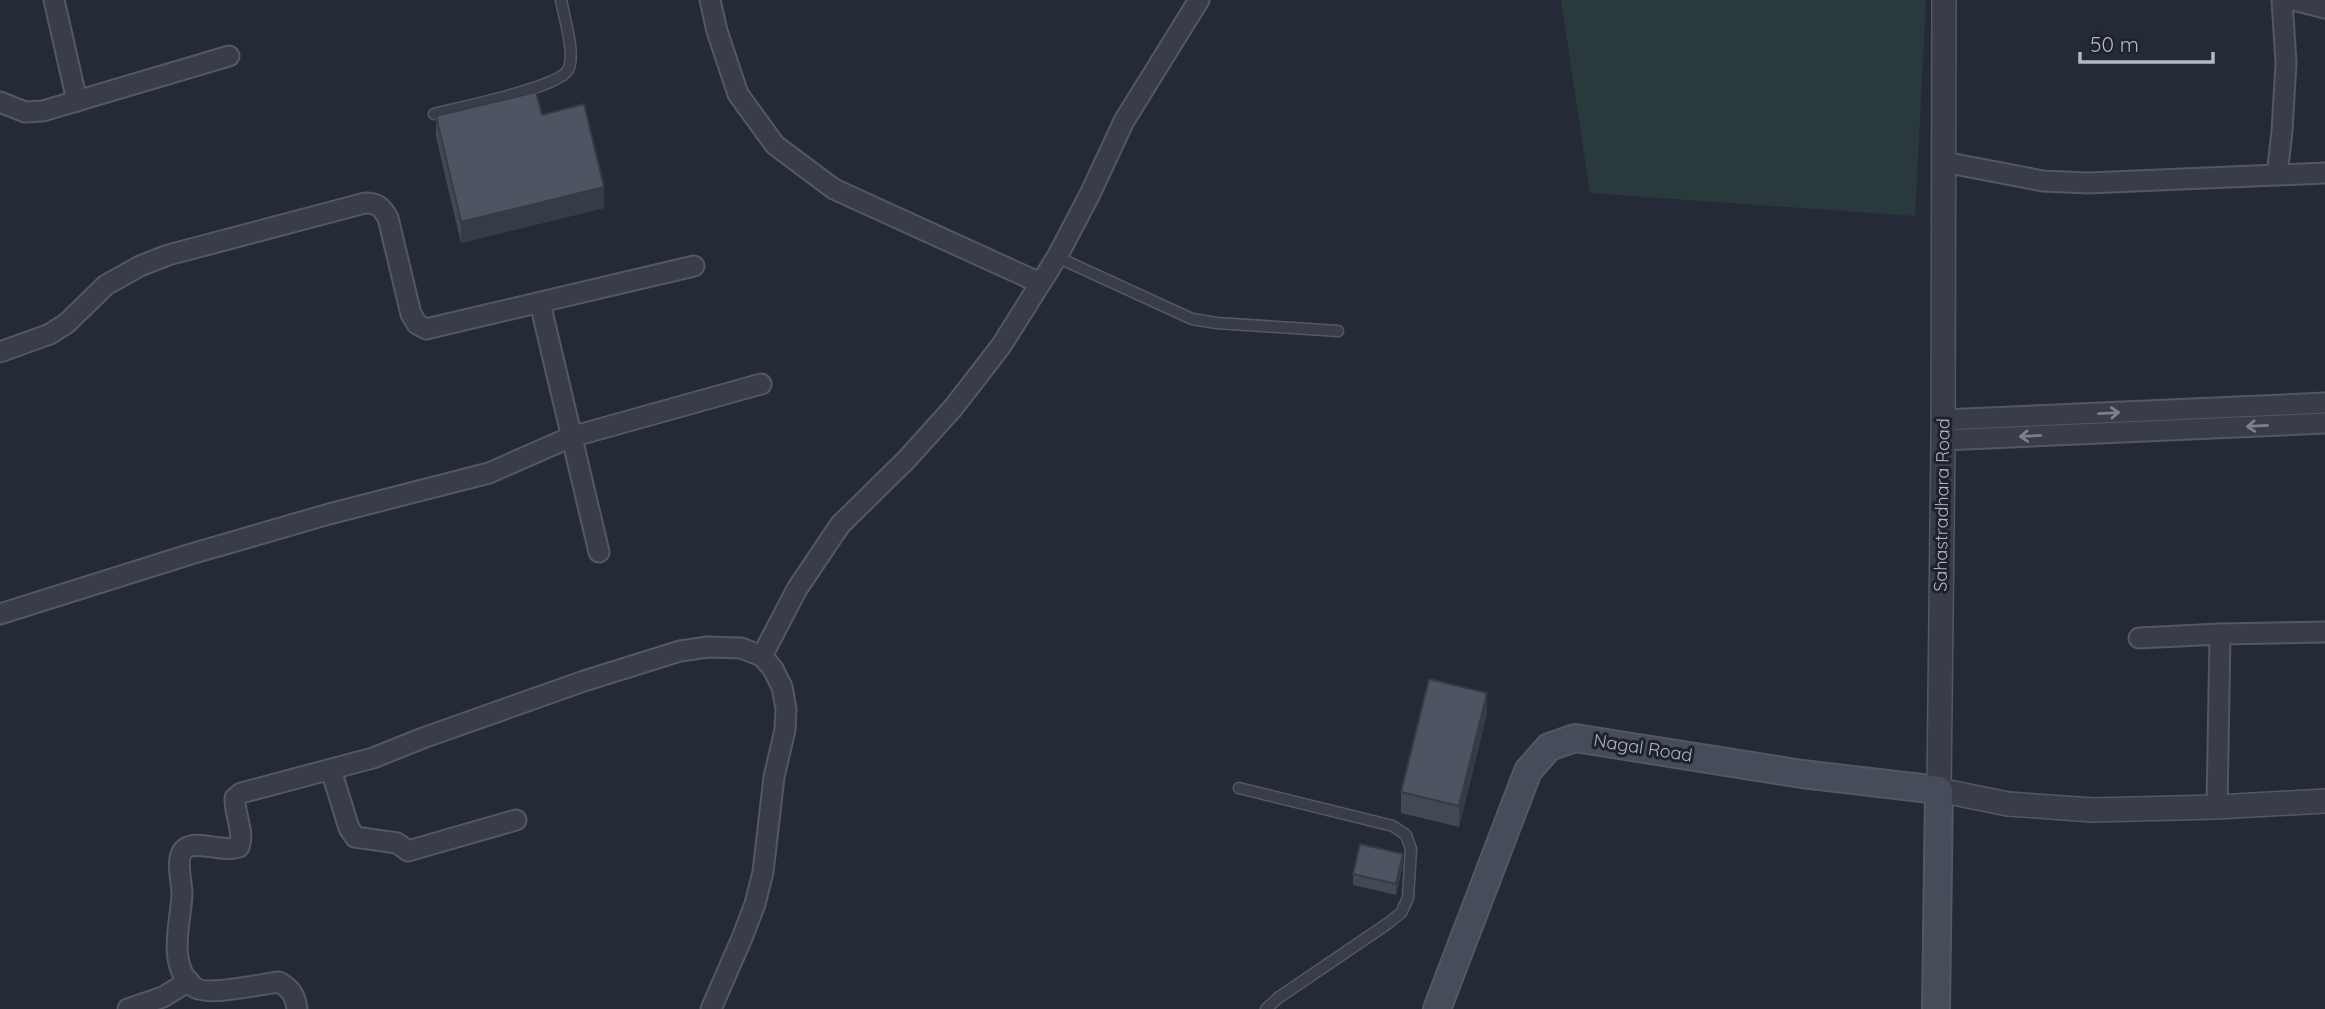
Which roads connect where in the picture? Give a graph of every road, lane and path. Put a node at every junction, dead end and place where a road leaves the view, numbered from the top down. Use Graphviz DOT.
graph roads {
  1 [pos="54,0"];
  2 [pos="561,0"];
  3 [pos="710,0"];
  4 [pos="1199,0"];
  5 [pos="1944,0"];
  6 [pos="2282,0"];
  7 [pos="2294,0"];
  8 [pos="2325,8"];
  9 [pos="229,56"];
  10 [pos="77,101"];
  11 [pos="0,102"];
  12 [pos="434,114"];
  13 [pos="1944,162"];
  14 [pos="2325,173"];
  15 [pos="2277,175"];
  16 [pos="1057,257"];
  17 [pos="694,266"];
  18 [pos="1040,283"];
  19 [pos="540,303"];
  20 [pos="1338,331"];
  21 [pos="0,352"];
  22 [pos="761,384"];
  23 [pos="2325,403"];
  24 [pos="2325,423"];
  25 [pos="1943,430"];
  26 [pos="571,437"];
  27 [pos="600,552"];
  28 [pos="0,614"];
  29 [pos="2325,632"];
  30 [pos="2220,634"];
  31 [pos="2139,638"];
  32 [pos="762,656"];
  33 [pos="331,770"];
  34 [pos="1239,789"];
  35 [pos="1939,789"];
  36 [pos="2325,801"];
  37 [pos="2217,807"];
  38 [pos="516,820"];
  39 [pos="189,981"];
  40 [pos="128,1009"];
  41 [pos="297,1009"];
  42 [pos="711,1009"];
  43 [pos="1265,1009"];
  44 [pos="1437,1009"];
  45 [pos="1936,1009"];
  1 -- 10 [label="street"];
  2 -- 12 [label="lane"];
  3 -- 18 [label="street"];
  4 -- 16 [label="street"];
  5 -- 13 [label="street, Sahastradhara Road"];
  6 -- 15 [label="street"];
  7 -- 8 [label="street"];
  9 -- 10 [label="street"];
  10 -- 11 [label="street"];
  13 -- 15 [label="street"];
  13 -- 25 [label="street, Sahastradhara Road"];
  14 -- 15 [label="street"];
  16 -- 18 [label="street"];
  16 -- 20 [label="lane"];
  17 -- 19 [label="street"];
  18 -- 32 [label="street"];
  19 -- 21 [label="street"];
  19 -- 26 [label="street"];
  22 -- 26 [label="street"];
  25 -- 23 [label="street, one-way"];
  24 -- 25 [label="street, one-way"];
  25 -- 35 [label="street, Sahastradhara Road"];
  26 -- 27 [label="street"];
  26 -- 28 [label="street"];
  29 -- 30 [label="street"];
  30 -- 31 [label="street"];
  30 -- 37 [label="street"];
  32 -- 33 [label="street"];
  32 -- 42 [label="street"];
  33 -- 38 [label="street"];
  33 -- 39 [label="street"];
  34 -- 43 [label="lane"];
  35 -- 37 [label="street"];
  35 -- 44 [label="main road, Nagal Road"];
  35 -- 45 [label="main road, Sahastradhara Road"];
  36 -- 37 [label="street"];
  39 -- 40 [label="street"];
  39 -- 41 [label="street"];
}
